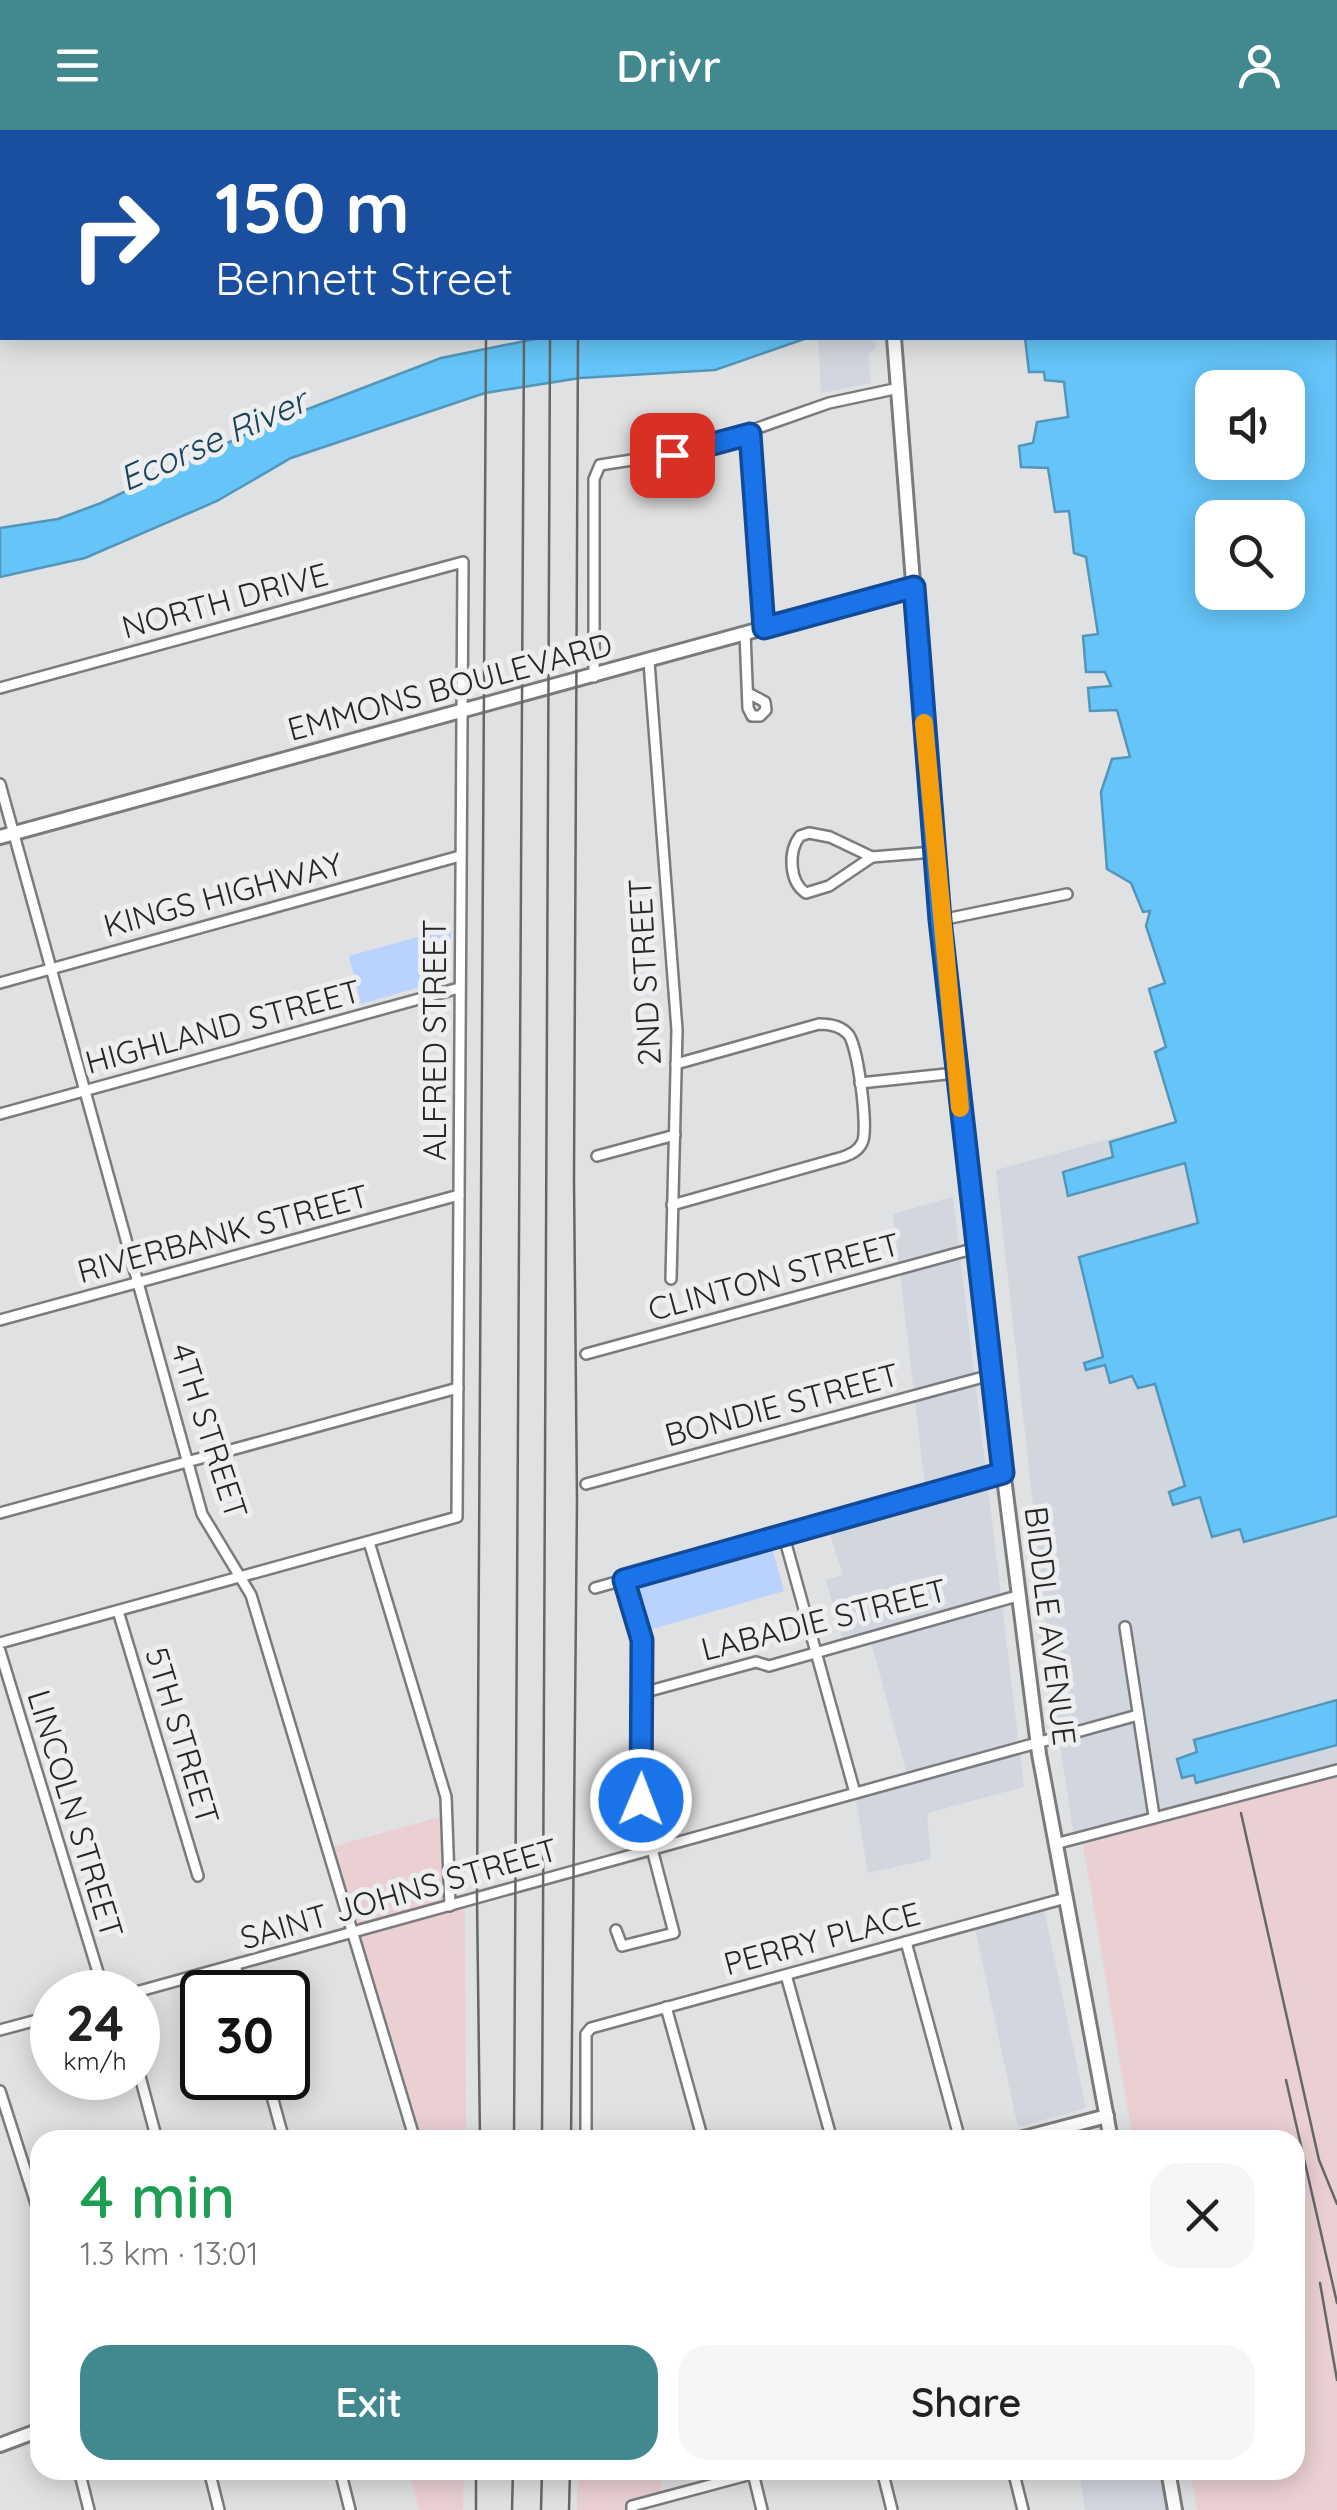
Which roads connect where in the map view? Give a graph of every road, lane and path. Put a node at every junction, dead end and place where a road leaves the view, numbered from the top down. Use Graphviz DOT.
graph roads {
  1 [pos="894,340"];
  2 [pos="900,388"];
  3 [pos="750,434"];
  4 [pos="464,562"];
  5 [pos="914,587"];
  6 [pos="764,628"];
  7 [pos="746,633"];
  8 [pos="649,662"];
  9 [pos="594,677"];
  10 [pos="0,688"];
  11 [pos="750,694"];
  12 [pos="461,711"];
  13 [pos="0,784"];
  14 [pos="7,835"];
  15 [pos="934,852"];
  16 [pos="460,856"];
  17 [pos="872,857"];
  18 [pos="1067,894"];
  19 [pos="940,920"];
  20 [pos="51,969"];
  21 [pos="0,983"];
  22 [pos="460,988"];
  23 [pos="676,1064"];
  24 [pos="956,1073"];
  25 [pos="860,1083"];
  26 [pos="85,1090"];
  27 [pos="0,1114"];
  28 [pos="675,1134"];
  29 [pos="597,1156"];
  30 [pos="459,1195"];
  31 [pos="672,1205"];
  32 [pos="976,1248"];
  33 [pos="671,1279"];
  34 [pos="138,1284"];
  35 [pos="0,1320"];
  36 [pos="586,1354"];
  37 [pos="991,1375"];
  38 [pos="458,1388"];
  39 [pos="188,1462"];
  40 [pos="1003,1473"];
  41 [pos="586,1484"];
  42 [pos="0,1513"];
  43 [pos="784,1533"];
  44 [pos="369,1542"];
  45 [pos="242,1577"];
  46 [pos="624,1580"];
  47 [pos="595,1588"];
  48 [pos="1018,1596"];
  49 [pos="118,1612"];
  50 [pos="1125,1626"];
  51 [pos="0,1647"];
  52 [pos="816,1652"];
  53 [pos="642,1692"];
  54 [pos="1138,1716"];
  55 [pos="1037,1743"];
  56 [pos="1337,1770"];
  57 [pos="856,1793"];
  58 [pos="1154,1816"];
  59 [pos="1056,1844"];
  60 [pos="652,1850"];
  61 [pos="198,1876"];
  62 [pos="1066,1898"];
  63 [pos="450,1906"];
  64 [pos="616,1930"];
  65 [pos="355,1932"];
  66 [pos="906,1942"];
  67 [pos="235,1965"];
  68 [pos="97,1970"];
  69 [pos="236,1970"];
  70 [pos="786,1975"];
  71 [pos="160,1985"];
  72 [pos="666,2007"];
  73 [pos="30,2022"];
  74 [pos="0,2030"];
  75 [pos="0,2091"];
  76 [pos="146,2100"];
  77 [pos="273,2100"];
  78 [pos="1107,2116"];
  79 [pos="154,2130"];
  80 [pos="281,2130"];
  81 [pos="412,2130"];
  82 [pos="586,2130"];
  83 [pos="700,2130"];
  84 [pos="829,2130"];
  85 [pos="957,2130"];
  86 [pos="1054,2130"];
  87 [pos="1109,2130"];
  88 [pos="30,2185"];
  89 [pos="30,2434"];
  90 [pos="0,2445"];
  91 [pos="82,2480"];
  92 [pos="212,2480"];
  93 [pos="342,2480"];
  94 [pos="729,2480"];
  95 [pos="755,2480"];
  96 [pos="884,2480"];
  97 [pos="1016,2480"];
  98 [pos="1170,2480"];
  99 [pos="632,2508"];
  100 [pos="89,2510"];
  101 [pos="220,2510"];
  102 [pos="350,2510"];
  103 [pos="762,2510"];
  104 [pos="892,2510"];
  105 [pos="1023,2510"];
  106 [pos="1175,2510"];
  1 -- 2 [label="main road, BIDDLE AVENUE"];
  2 -- 3 [label="street"];
  2 -- 5 [label="main road, BIDDLE AVENUE"];
  3 -- 6 [label="street"];
  3 -- 9 [label="street"];
  4 -- 10 [label="street, NORTH DRIVE"];
  4 -- 12 [label="street, ALFRED STREET"];
  5 -- 6 [label="main road, EMMONS BOULEVARD"];
  5 -- 15 [label="main road, BIDDLE AVENUE"];
  6 -- 7 [label="main road, EMMONS BOULEVARD"];
  7 -- 8 [label="main road, EMMONS BOULEVARD"];
  7 -- 11 [label="street"];
  8 -- 9 [label="main road, EMMONS BOULEVARD"];
  8 -- 23 [label="street, 2ND STREET"];
  9 -- 12 [label="main road, EMMONS BOULEVARD"];
  12 -- 14 [label="main road, EMMONS BOULEVARD"];
  12 -- 16 [label="street, ALFRED STREET"];
  13 -- 14 [label="street, 4TH STREET"];
  14 -- 20 [label="street, 4TH STREET"];
  15 -- 17 [label="street"];
  15 -- 19 [label="main road, BIDDLE AVENUE"];
  16 -- 20 [label="street, KINGS HIGHWAY"];
  16 -- 22 [label="street, ALFRED STREET"];
  17 -- 17 [label="street"];
  18 -- 19 [label="street"];
  19 -- 24 [label="main road, BIDDLE AVENUE"];
  20 -- 21 [label="street, KINGS HIGHWAY"];
  20 -- 26 [label="street, 4TH STREET"];
  22 -- 26 [label="street, HIGHLAND STREET"];
  22 -- 30 [label="street, ALFRED STREET"];
  23 -- 25 [label="street"];
  23 -- 28 [label="street, 2ND STREET"];
  24 -- 25 [label="street"];
  24 -- 32 [label="main road, BIDDLE AVENUE"];
  25 -- 31 [label="street"];
  26 -- 27 [label="street, HIGHLAND STREET"];
  26 -- 34 [label="street, 4TH STREET"];
  28 -- 29 [label="street"];
  28 -- 31 [label="street, 2ND STREET"];
  30 -- 34 [label="street, RIVERBANK STREET"];
  30 -- 38 [label="street, ALFRED STREET"];
  31 -- 33 [label="street, 2ND STREET"];
  32 -- 36 [label="street, CLINTON STREET"];
  32 -- 37 [label="main road, BIDDLE AVENUE"];
  34 -- 35 [label="street, RIVERBANK STREET"];
  34 -- 39 [label="street, 4TH STREET"];
  37 -- 40 [label="main road, BIDDLE AVENUE"];
  37 -- 41 [label="street, BONDIE STREET"];
  38 -- 39 [label="street"];
  38 -- 44 [label="street, ALFRED STREET"];
  39 -- 42 [label="street"];
  39 -- 45 [label="street, 4TH STREET"];
  40 -- 43 [label="street"];
  40 -- 48 [label="main road, BIDDLE AVENUE"];
  43 -- 46 [label="street"];
  43 -- 52 [label="street"];
  44 -- 45 [label="street"];
  44 -- 63 [label="street"];
  45 -- 49 [label="street"];
  45 -- 65 [label="street, 4TH STREET"];
  46 -- 47 [label="street"];
  46 -- 53 [label="street"];
  48 -- 52 [label="street, LABADIE STREET"];
  48 -- 55 [label="main road, BIDDLE AVENUE"];
  49 -- 51 [label="street"];
  49 -- 61 [label="street, 5TH STREET"];
  50 -- 54 [label="street"];
  51 -- 68 [label="street, LINCOLN STREET"];
  52 -- 53 [label="street, LABADIE STREET"];
  52 -- 57 [label="street"];
  53 -- 60 [label="street"];
  54 -- 55 [label="street, SAINT JOHNS STREET"];
  54 -- 58 [label="street"];
  55 -- 57 [label="street, SAINT JOHNS STREET"];
  55 -- 59 [label="main road, BIDDLE AVENUE"];
  56 -- 58 [label="street"];
  57 -- 60 [label="street, SAINT JOHNS STREET"];
  58 -- 59 [label="street"];
  59 -- 62 [label="main road, BIDDLE AVENUE"];
  60 -- 63 [label="street, SAINT JOHNS STREET"];
  60 -- 64 [label="street"];
  62 -- 66 [label="street, PERRY PLACE"];
  62 -- 78 [label="main road, BIDDLE AVENUE"];
  63 -- 65 [label="street, SAINT JOHNS STREET"];
  65 -- 67 [label="street, SAINT JOHNS STREET"];
  65 -- 81 [label="street, 4TH STREET"];
  66 -- 70 [label="street, PERRY PLACE"];
  66 -- 85 [label="street"];
  67 -- 69 [label="street"];
  67 -- 71 [label="street, SAINT JOHNS STREET"];
  70 -- 72 [label="street, PERRY PLACE"];
  70 -- 84 [label="street"];
  72 -- 82 [label="street, PERRY PLACE"];
  72 -- 83 [label="street"];
  73 -- 74 [label="street"];
  75 -- 88 [label="street"];
  76 -- 79 [label="street"];
  77 -- 80 [label="street"];
  78 -- 86 [label="main road"];
  78 -- 87 [label="main road, BIDDLE AVENUE"];
  89 -- 90 [label="main road"];
  91 -- 100 [label="street"];
  92 -- 101 [label="street"];
  93 -- 102 [label="street"];
  94 -- 99 [label="street"];
  95 -- 103 [label="street"];
  96 -- 104 [label="street"];
  97 -- 105 [label="street"];
  98 -- 106 [label="main road"];
}
